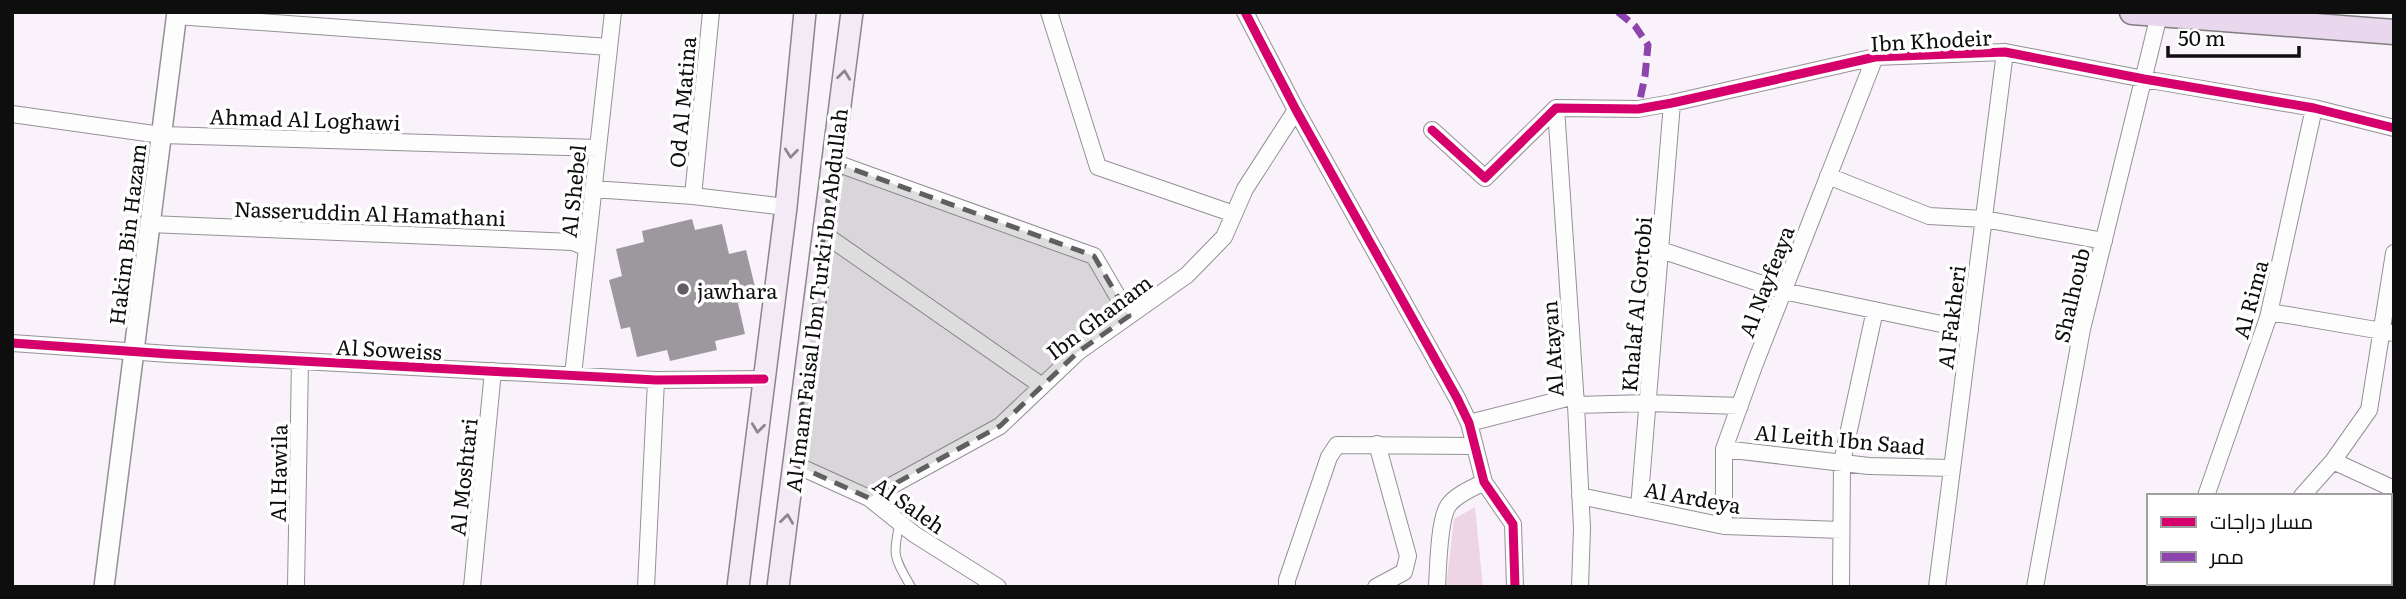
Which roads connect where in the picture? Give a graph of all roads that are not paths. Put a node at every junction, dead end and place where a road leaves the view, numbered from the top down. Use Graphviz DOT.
graph roads {
  1 [pos="613,12"];
  2 [pos="710,12"];
  3 [pos="805,12"];
  4 [pos="1049,12"];
  5 [pos="1245,12"];
  6 [pos="2132,12"];
  7 [pos="176,14"];
  8 [pos="2159,15"];
  9 [pos="854,17"];
  10 [pos="2394,32"];
  11 [pos="609,47"];
  12 [pos="2005,52"];
  13 [pos="1875,57"];
  14 [pos="2144,79"];
  15 [pos="1672,103"];
  16 [pos="1556,108"];
  17 [pos="2314,108"];
  18 [pos="1296,110"];
  19 [pos="12,114"];
  20 [pos="2394,128"];
  21 [pos="1432,130"];
  22 [pos="161,135"];
  23 [pos="598,148"];
  24 [pos="833,162"];
  25 [pos="1828,176"];
  26 [pos="593,189"];
  27 [pos="693,196"];
  28 [pos="786,206"];
  29 [pos="1234,214"];
  30 [pos="1984,219"];
  31 [pos="150,224"];
  32 [pos="824,234"];
  33 [pos="2104,241"];
  34 [pos="587,248"];
  35 [pos="1661,250"];
  36 [pos="2394,253"];
  37 [pos="1783,291"];
  38 [pos="1874,310"];
  39 [pos="2270,312"];
  40 [pos="1129,316"];
  41 [pos="1970,330"];
  42 [pos="2387,332"];
  43 [pos="12,343"];
  44 [pos="134,351"];
  45 [pos="300,361"];
  46 [pos="493,371"];
  47 [pos="573,375"];
  48 [pos="764,379"];
  49 [pos="656,380"];
  50 [pos="1042,386"];
  51 [pos="1576,401"];
  52 [pos="1648,403"];
  53 [pos="1740,406"];
  54 [pos="1469,424"];
  55 [pos="1377,444"];
  56 [pos="1475,446"];
  57 [pos="1724,449"];
  58 [pos="2333,461"];
  59 [pos="1842,462"];
  60 [pos="794,464"];
  61 [pos="1952,468"];
  62 [pos="1484,482"];
  63 [pos="2394,489"];
  64 [pos="2207,494"];
  65 [pos="2304,494"];
  66 [pos="1580,496"];
  67 [pos="869,498"];
  68 [pos="1639,508"];
  69 [pos="900,522"];
  70 [pos="1724,526"];
  71 [pos="1842,530"];
  72 [pos="104,587"];
  73 [pos="296,587"];
  74 [pos="472,587"];
  75 [pos="646,587"];
  76 [pos="738,587"];
  77 [pos="778,587"];
  78 [pos="911,587"];
  79 [pos="998,587"];
  80 [pos="1287,587"];
  81 [pos="1376,587"];
  82 [pos="1437,587"];
  83 [pos="1516,587"];
  84 [pos="1580,587"];
  85 [pos="1841,587"];
  86 [pos="1937,587"];
  87 [pos="2035,587"];
  1 -- 11 [label="street, Al Shebel"];
  2 -- 27 [label="street, Od Al Matina"];
  3 -- 28 [label="main road, Al Imam Faisal Ibn Turki Ibn Abdullah, one-way"];
  4 -- 29 [label="street"];
  5 -- 18 [label="street"];
  6 -- 8 [label="main road"];
  7 -- 11 [label="street"];
  7 -- 22 [label="street, Hakim Bin Hazam"];
  8 -- 10 [label="main road"];
  8 -- 14 [label="street, Shalhoub"];
  24 -- 9 [label="main road, Al Imam Faisal Ibn Turki Ibn Abdullah, one-way"];
  11 -- 23 [label="street, Al Shebel"];
  12 -- 13 [label="street, Ibn Khodeir"];
  12 -- 14 [label="street, Ibn Khodeir"];
  12 -- 30 [label="street, Al Fakheri"];
  13 -- 15 [label="street, Ibn Khodeir"];
  13 -- 25 [label="street, Al Nayfeaya"];
  14 -- 17 [label="street, Ibn Khodeir"];
  14 -- 33 [label="street, Shalhoub"];
  15 -- 16 [label="street, Ibn Khodeir"];
  15 -- 35 [label="street, Khalaf Al Gortobi"];
  16 -- 21 [label="street"];
  16 -- 51 [label="street, Al Atayan"];
  17 -- 20 [label="street, Ibn Khodeir"];
  17 -- 39 [label="street, Al Rima"];
  18 -- 29 [label="street, Ibn Ghanam"];
  18 -- 54 [label="street"];
  19 -- 22 [label="street, Ahmad Al Loghawi"];
  22 -- 23 [label="street, Ahmad Al Loghawi"];
  22 -- 31 [label="street, Hakim Bin Hazam"];
  23 -- 26 [label="street, Al Shebel"];
  24 -- 32 [label="main road, Al Imam Faisal Ibn Turki Ibn Abdullah"];
  24 -- 40 [label="street"];
  25 -- 30 [label="street"];
  25 -- 37 [label="street, Al Nayfeaya"];
  26 -- 27 [label="street"];
  26 -- 34 [label="street, Al Shebel"];
  27 -- 28 [label="street"];
  28 -- 48 [label="main road, Al Imam Faisal Ibn Turki Ibn Abdullah"];
  29 -- 40 [label="street, Ibn Ghanam"];
  30 -- 33 [label="street"];
  30 -- 41 [label="street, Al Fakheri"];
  31 -- 34 [label="street, Nasseruddin Al Hamathani"];
  31 -- 44 [label="street, Hakim Bin Hazam"];
  32 -- 50 [label="street"];
  32 -- 60 [label="main road, Al Imam Faisal Ibn Turki Ibn Abdullah"];
  33 -- 87 [label="street, Shalhoub"];
  34 -- 47 [label="street, Al Shebel"];
  35 -- 37 [label="street"];
  35 -- 52 [label="street, Khalaf Al Gortobi"];
  36 -- 42 [label="street"];
  37 -- 38 [label="street"];
  37 -- 53 [label="street, Al Nayfeaya"];
  38 -- 41 [label="street"];
  38 -- 59 [label="street"];
  39 -- 42 [label="street"];
  39 -- 64 [label="street, Al Rima"];
  40 -- 50 [label="street, Ibn Ghanam"];
  41 -- 61 [label="street, Al Fakheri"];
  42 -- 58 [label="street"];
  43 -- 44 [label="street, Al Soweiss"];
  44 -- 45 [label="street, Al Soweiss"];
  44 -- 72 [label="street, Hakim Bin Hazam"];
  45 -- 46 [label="street, Al Soweiss"];
  45 -- 73 [label="street, Al Hawila"];
  46 -- 47 [label="street, Al Soweiss"];
  46 -- 74 [label="street, Al Moshtari"];
  47 -- 49 [label="street, Al Soweiss"];
  48 -- 49 [label="street, Al Soweiss"];
  48 -- 76 [label="main road, Al Imam Faisal Ibn Turki Ibn Abdullah, one-way"];
  49 -- 75 [label="street"];
  50 -- 67 [label="street, Ibn Ghanam"];
  51 -- 52 [label="street, Al Leith Ibn Saad"];
  51 -- 54 [label="street, Al Leith Ibn Saad"];
  51 -- 66 [label="street, Al Atayan"];
  52 -- 53 [label="street, Al Leith Ibn Saad"];
  52 -- 68 [label="street, Khalaf Al Gortobi"];
  53 -- 57 [label="street, Al Nayfeaya"];
  54 -- 56 [label="street"];
  55 -- 56 [label="street"];
  55 -- 80 [label="street"];
  55 -- 81 [label="street"];
  56 -- 62 [label="street"];
  57 -- 59 [label="street, Al Leith Ibn Saad"];
  57 -- 70 [label="street, Al Nayfeaya"];
  58 -- 63 [label="street"];
  58 -- 65 [label="street"];
  59 -- 61 [label="street, Al Leith Ibn Saad"];
  59 -- 71 [label="street"];
  60 -- 67 [label="street, Al Saleh"];
  77 -- 60 [label="main road, Al Imam Faisal Ibn Turki Ibn Abdullah, one-way"];
  61 -- 86 [label="street, Al Fakheri"];
  62 -- 82 [label="street"];
  62 -- 83 [label="street"];
  66 -- 68 [label="street, Al Ardeya"];
  66 -- 84 [label="street, Al Atayan"];
  67 -- 69 [label="street, Al Saleh"];
  68 -- 70 [label="street, Al Ardeya"];
  69 -- 78 [label="lane"];
  69 -- 79 [label="street, Al Saleh"];
  70 -- 71 [label="street, Al Ardeya"];
  71 -- 85 [label="street"];
}
